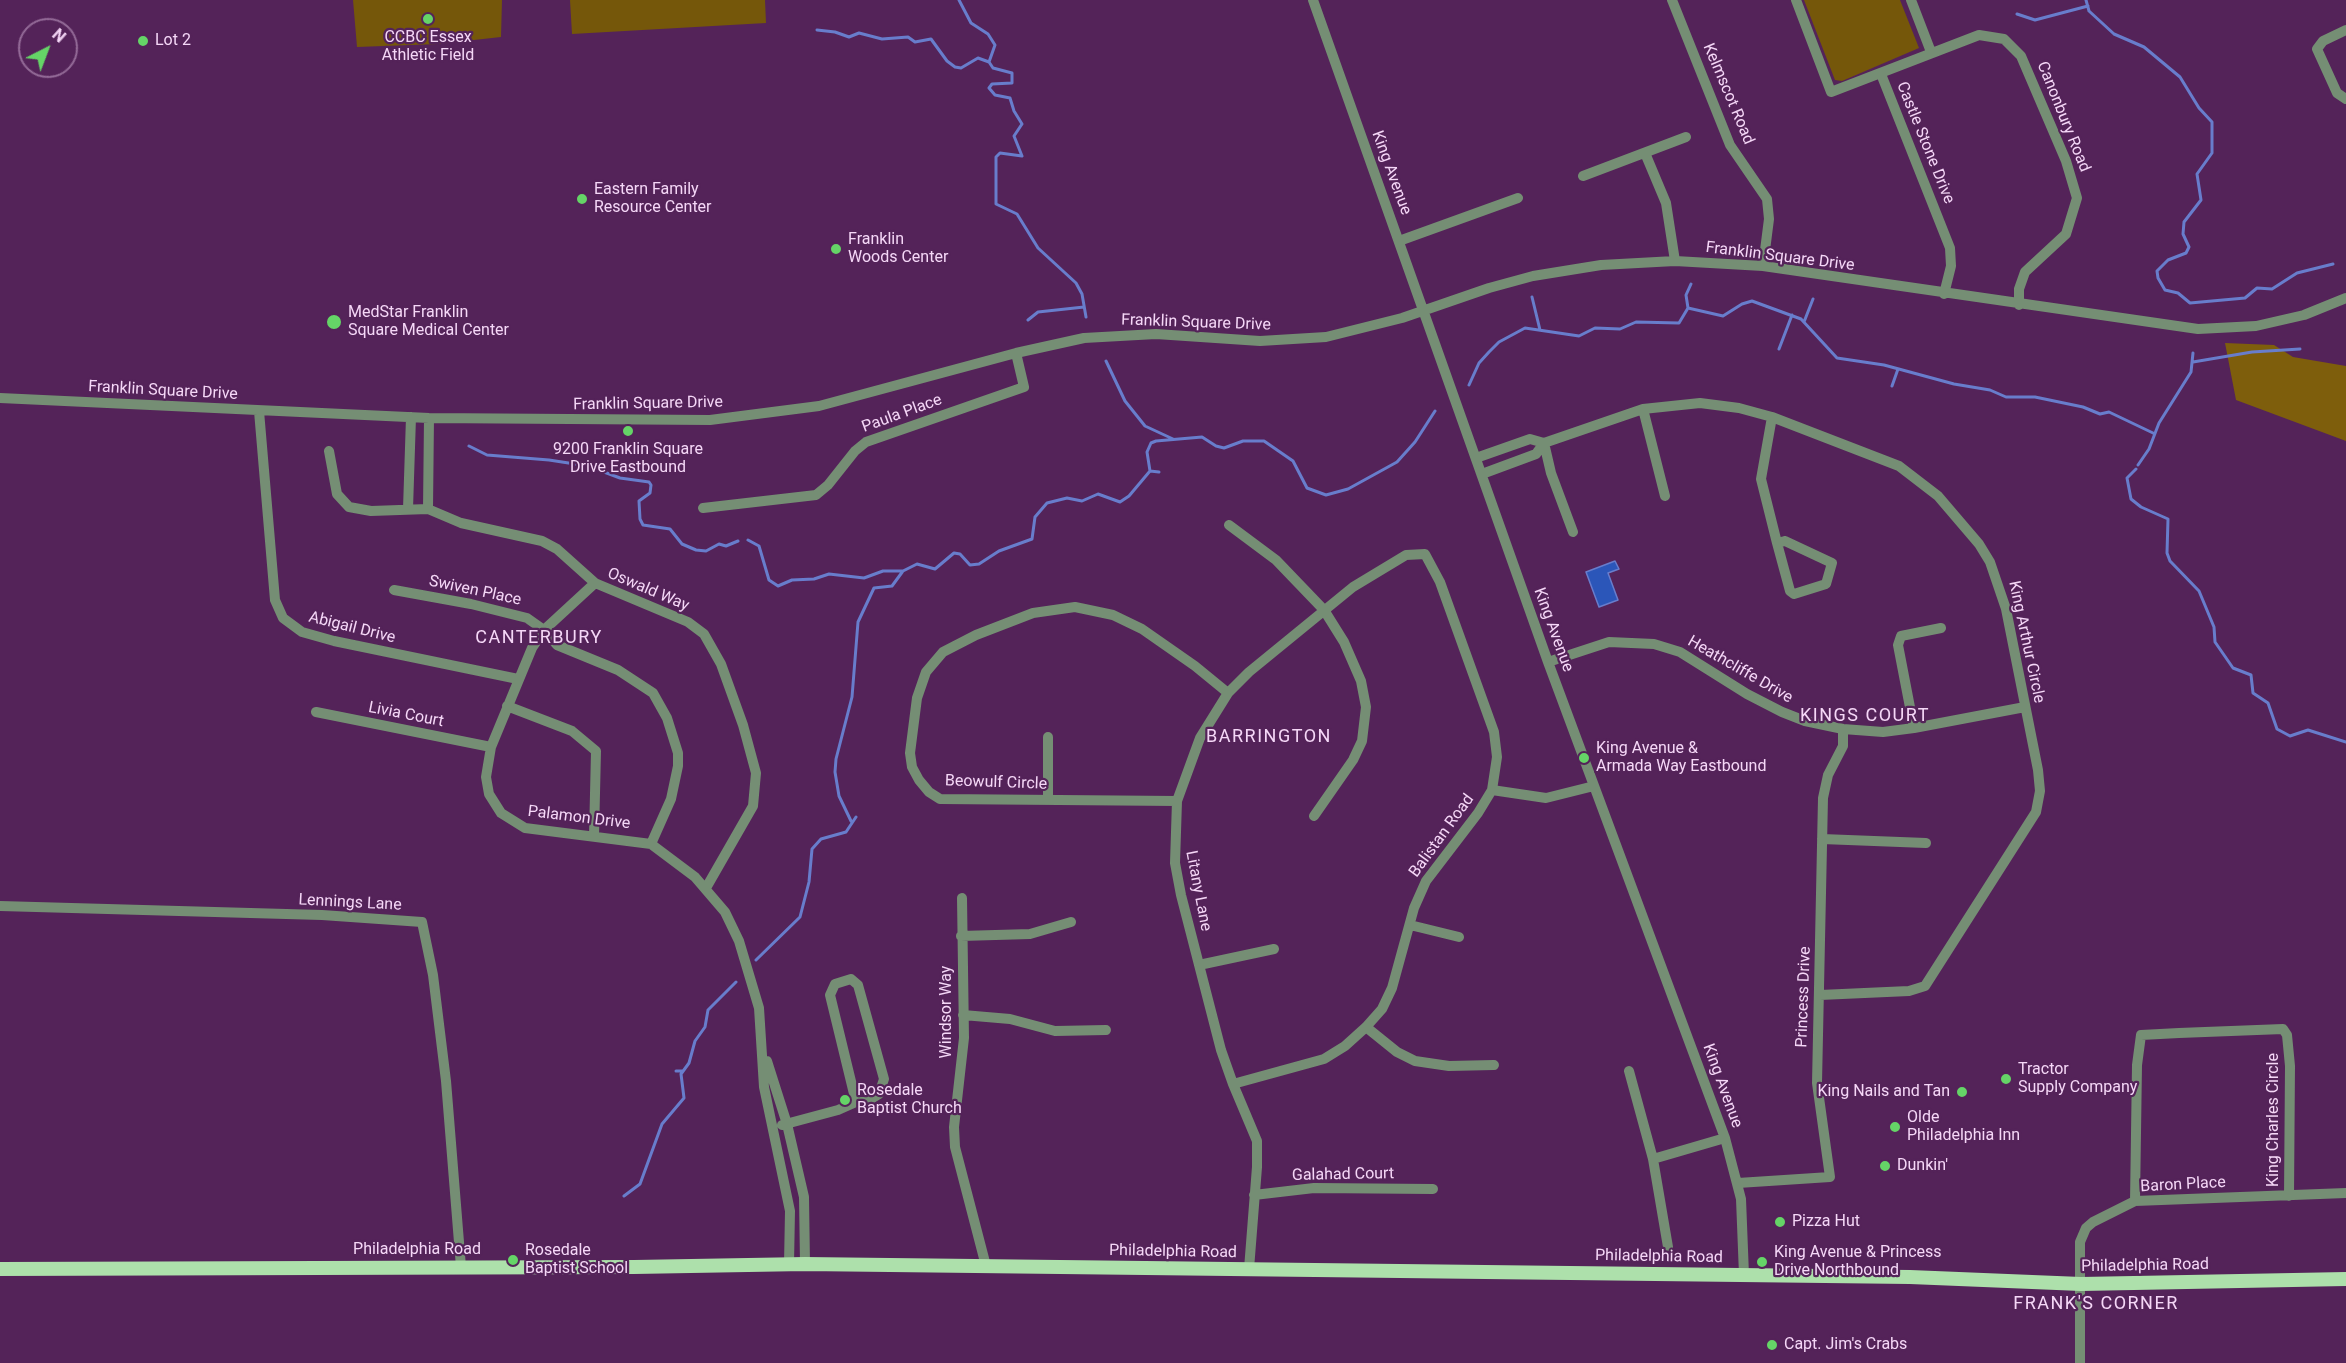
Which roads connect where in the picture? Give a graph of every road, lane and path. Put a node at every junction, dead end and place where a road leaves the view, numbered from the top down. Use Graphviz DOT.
graph roads {
  1 [pos="1313,0"];
  2 [pos="1672,0"];
  3 [pos="1796,0"];
  4 [pos="1911,0"];
  5 [pos="2346,30"];
  6 [pos="1931,52"];
  7 [pos="1881,74"];
  8 [pos="2346,99"];
  9 [pos="1686,137"];
  10 [pos="1645,153"];
  11 [pos="1583,176"];
  12 [pos="1518,198"];
  13 [pos="1399,241"];
  14 [pos="1675,261"];
  15 [pos="1763,266"];
  16 [pos="1944,294"];
  17 [pos="2346,298"];
  18 [pos="2019,305"];
  19 [pos="1424,310"];
  20 [pos="1016,353"];
  21 [pos="0,398"];
  22 [pos="1643,409"];
  23 [pos="259,411"];
  24 [pos="411,417"];
  25 [pos="1772,417"];
  26 [pos="429,418"];
  27 [pos="1544,443"];
  28 [pos="330,451"];
  29 [pos="1476,458"];
  30 [pos="1482,474"];
  31 [pos="1665,496"];
  32 [pos="703,508"];
  33 [pos="408,509"];
  34 [pos="429,509"];
  35 [pos="1229,525"];
  36 [pos="1573,532"];
  37 [pos="1778,543"];
  38 [pos="1425,554"];
  39 [pos="595,583"];
  40 [pos="394,590"];
  41 [pos="1324,609"];
  42 [pos="1941,628"];
  43 [pos="544,630"];
  44 [pos="1548,662"];
  45 [pos="518,679"];
  46 [pos="1228,693"];
  47 [pos="507,706"];
  48 [pos="2025,707"];
  49 [pos="316,712"];
  50 [pos="1914,728"];
  51 [pos="1843,729"];
  52 [pos="1048,737"];
  53 [pos="491,747"];
  54 [pos="1594,786"];
  55 [pos="1492,790"];
  56 [pos="1048,800"];
  57 [pos="1177,801"];
  58 [pos="1314,816"];
  59 [pos="594,836"];
  60 [pos="1822,839"];
  61 [pos="1926,843"];
  62 [pos="651,844"];
  63 [pos="706,888"];
  64 [pos="962,898"];
  65 [pos="0,906"];
  66 [pos="1071,922"];
  67 [pos="1410,925"];
  68 [pos="961,936"];
  69 [pos="1459,938"];
  70 [pos="1274,949"];
  71 [pos="1199,965"];
  72 [pos="1820,996"];
  73 [pos="963,1015"];
  74 [pos="1366,1028"];
  75 [pos="1106,1030"];
  76 [pos="761,1043"];
  77 [pos="1494,1065"];
  78 [pos="1629,1071"];
  79 [pos="1233,1084"];
  80 [pos="856,1102"];
  81 [pos="787,1124"];
  82 [pos="773,1127"];
  83 [pos="1725,1138"];
  84 [pos="1653,1159"];
  85 [pos="1738,1183"];
  86 [pos="1433,1190"];
  87 [pos="2346,1193"];
  88 [pos="1254,1195"];
  89 [pos="2289,1196"];
  90 [pos="2136,1201"];
  91 [pos="1668,1247"];
  92 [pos="789,1264"];
  93 [pos="805,1264"];
  94 [pos="986,1266"];
  95 [pos="461,1267"];
  96 [pos="0,1269"];
  97 [pos="1248,1269"];
  98 [pos="1743,1275"];
  99 [pos="2346,1278"];
  100 [pos="2081,1284"];
  101 [pos="2080,1363"];
  1 -- 13 [label="street, King Avenue"];
  2 -- 15 [label="street, Kelmscot Road"];
  3 -- 7 [label="street"];
  4 -- 6 [label="street"];
  5 -- 8 [label="street"];
  6 -- 7 [label="street, Castle Stone Drive"];
  6 -- 18 [label="street, Canonbury Road"];
  7 -- 16 [label="street, Castle Stone Drive"];
  9 -- 10 [label="street"];
  10 -- 11 [label="street"];
  10 -- 14 [label="street"];
  12 -- 13 [label="street"];
  13 -- 19 [label="street, King Avenue"];
  14 -- 15 [label="street, Franklin Square Drive"];
  14 -- 19 [label="street, Franklin Square Drive"];
  15 -- 16 [label="street, Franklin Square Drive"];
  16 -- 18 [label="street, Franklin Square Drive"];
  17 -- 18 [label="street, Franklin Square Drive"];
  19 -- 20 [label="street, Franklin Square Drive"];
  19 -- 29 [label="street, King Avenue"];
  20 -- 26 [label="street, Franklin Square Drive"];
  20 -- 32 [label="street, Paula Place"];
  21 -- 23 [label="street, Franklin Square Drive"];
  22 -- 25 [label="street, King Arthur Circle"];
  22 -- 27 [label="street, King Arthur Circle"];
  22 -- 31 [label="street"];
  23 -- 24 [label="street, Franklin Square Drive"];
  23 -- 45 [label="street, Abigail Drive"];
  24 -- 26 [label="street, Franklin Square Drive"];
  24 -- 33 [label="street"];
  25 -- 37 [label="street"];
  25 -- 48 [label="street, King Arthur Circle"];
  26 -- 34 [label="street"];
  27 -- 29 [label="street, King Arthur Circle"];
  27 -- 30 [label="street, King Arthur Circle"];
  27 -- 36 [label="street"];
  28 -- 33 [label="street, Oswald Way"];
  29 -- 30 [label="street, King Avenue"];
  30 -- 44 [label="street, King Avenue"];
  33 -- 34 [label="street, Oswald Way"];
  34 -- 39 [label="street, Oswald Way"];
  35 -- 41 [label="street"];
  37 -- 37 [label="street"];
  38 -- 41 [label="street, Litany Lane"];
  38 -- 55 [label="street, Balistan Road"];
  39 -- 43 [label="street, Palamon Drive"];
  39 -- 63 [label="street, Oswald Way"];
  40 -- 43 [label="street, Swiven Place"];
  41 -- 46 [label="street, Litany Lane"];
  41 -- 58 [label="street"];
  42 -- 50 [label="street"];
  43 -- 45 [label="street, Palamon Drive"];
  43 -- 62 [label="street, Swiven Place"];
  44 -- 51 [label="street, Heathcliffe Drive"];
  44 -- 54 [label="street, King Avenue"];
  45 -- 47 [label="street, Palamon Drive"];
  46 -- 56 [label="street, Beowulf Circle"];
  46 -- 57 [label="street, Litany Lane"];
  47 -- 53 [label="street, Palamon Drive"];
  47 -- 59 [label="street"];
  48 -- 50 [label="street, Heathcliffe Drive"];
  48 -- 72 [label="street, King Arthur Circle"];
  49 -- 53 [label="street, Livia Court"];
  50 -- 51 [label="street, Heathcliffe Drive"];
  51 -- 60 [label="street, Princess Drive"];
  52 -- 56 [label="street"];
  53 -- 59 [label="street, Palamon Drive"];
  54 -- 55 [label="street"];
  54 -- 83 [label="street, King Avenue"];
  55 -- 67 [label="street, Balistan Road"];
  56 -- 57 [label="street, Beowulf Circle"];
  57 -- 71 [label="street, Litany Lane"];
  59 -- 62 [label="street, Palamon Drive"];
  60 -- 61 [label="street"];
  60 -- 72 [label="street, Princess Drive"];
  62 -- 63 [label="street, Palamon Drive"];
  63 -- 76 [label="street, Palamon Drive"];
  64 -- 68 [label="street, Windsor Way"];
  65 -- 95 [label="street, Lennings Lane"];
  66 -- 68 [label="street"];
  67 -- 69 [label="street"];
  67 -- 74 [label="street, Balistan Road"];
  68 -- 73 [label="street, Windsor Way"];
  70 -- 71 [label="street"];
  71 -- 79 [label="street, Litany Lane"];
  72 -- 85 [label="street, Princess Drive"];
  73 -- 75 [label="street"];
  73 -- 94 [label="street, Windsor Way"];
  74 -- 77 [label="street"];
  74 -- 79 [label="street, Balistan Road"];
  76 -- 81 [label="street, Palamon Drive"];
  76 -- 82 [label="street, Palamon Drive"];
  78 -- 84 [label="street"];
  79 -- 88 [label="street, Litany Lane"];
  80 -- 80 [label="street"];
  80 -- 81 [label="street"];
  81 -- 82 [label="street"];
  81 -- 93 [label="street, Palamon Drive"];
  82 -- 92 [label="street, Palamon Drive"];
  83 -- 84 [label="street"];
  83 -- 85 [label="street, King Avenue"];
  84 -- 91 [label="street"];
  85 -- 98 [label="street, King Avenue"];
  86 -- 88 [label="street, Galahad Court"];
  87 -- 89 [label="street, Baron Place"];
  88 -- 97 [label="street, Litany Lane"];
  89 -- 90 [label="street, Baron Place"];
  89 -- 90 [label="street, King Charles Circle"];
  90 -- 100 [label="street, Baron Place"];
  92 -- 93 [label="main road, Philadelphia Road"];
  92 -- 95 [label="main road, Philadelphia Road"];
  93 -- 94 [label="main road, Philadelphia Road"];
  94 -- 97 [label="main road, Philadelphia Road"];
  95 -- 96 [label="main road, Philadelphia Road"];
  97 -- 98 [label="main road, Philadelphia Road"];
  98 -- 100 [label="main road, Philadelphia Road"];
  99 -- 100 [label="main road, Philadelphia Road"];
  100 -- 101 [label="street, Baron Place"];
}
